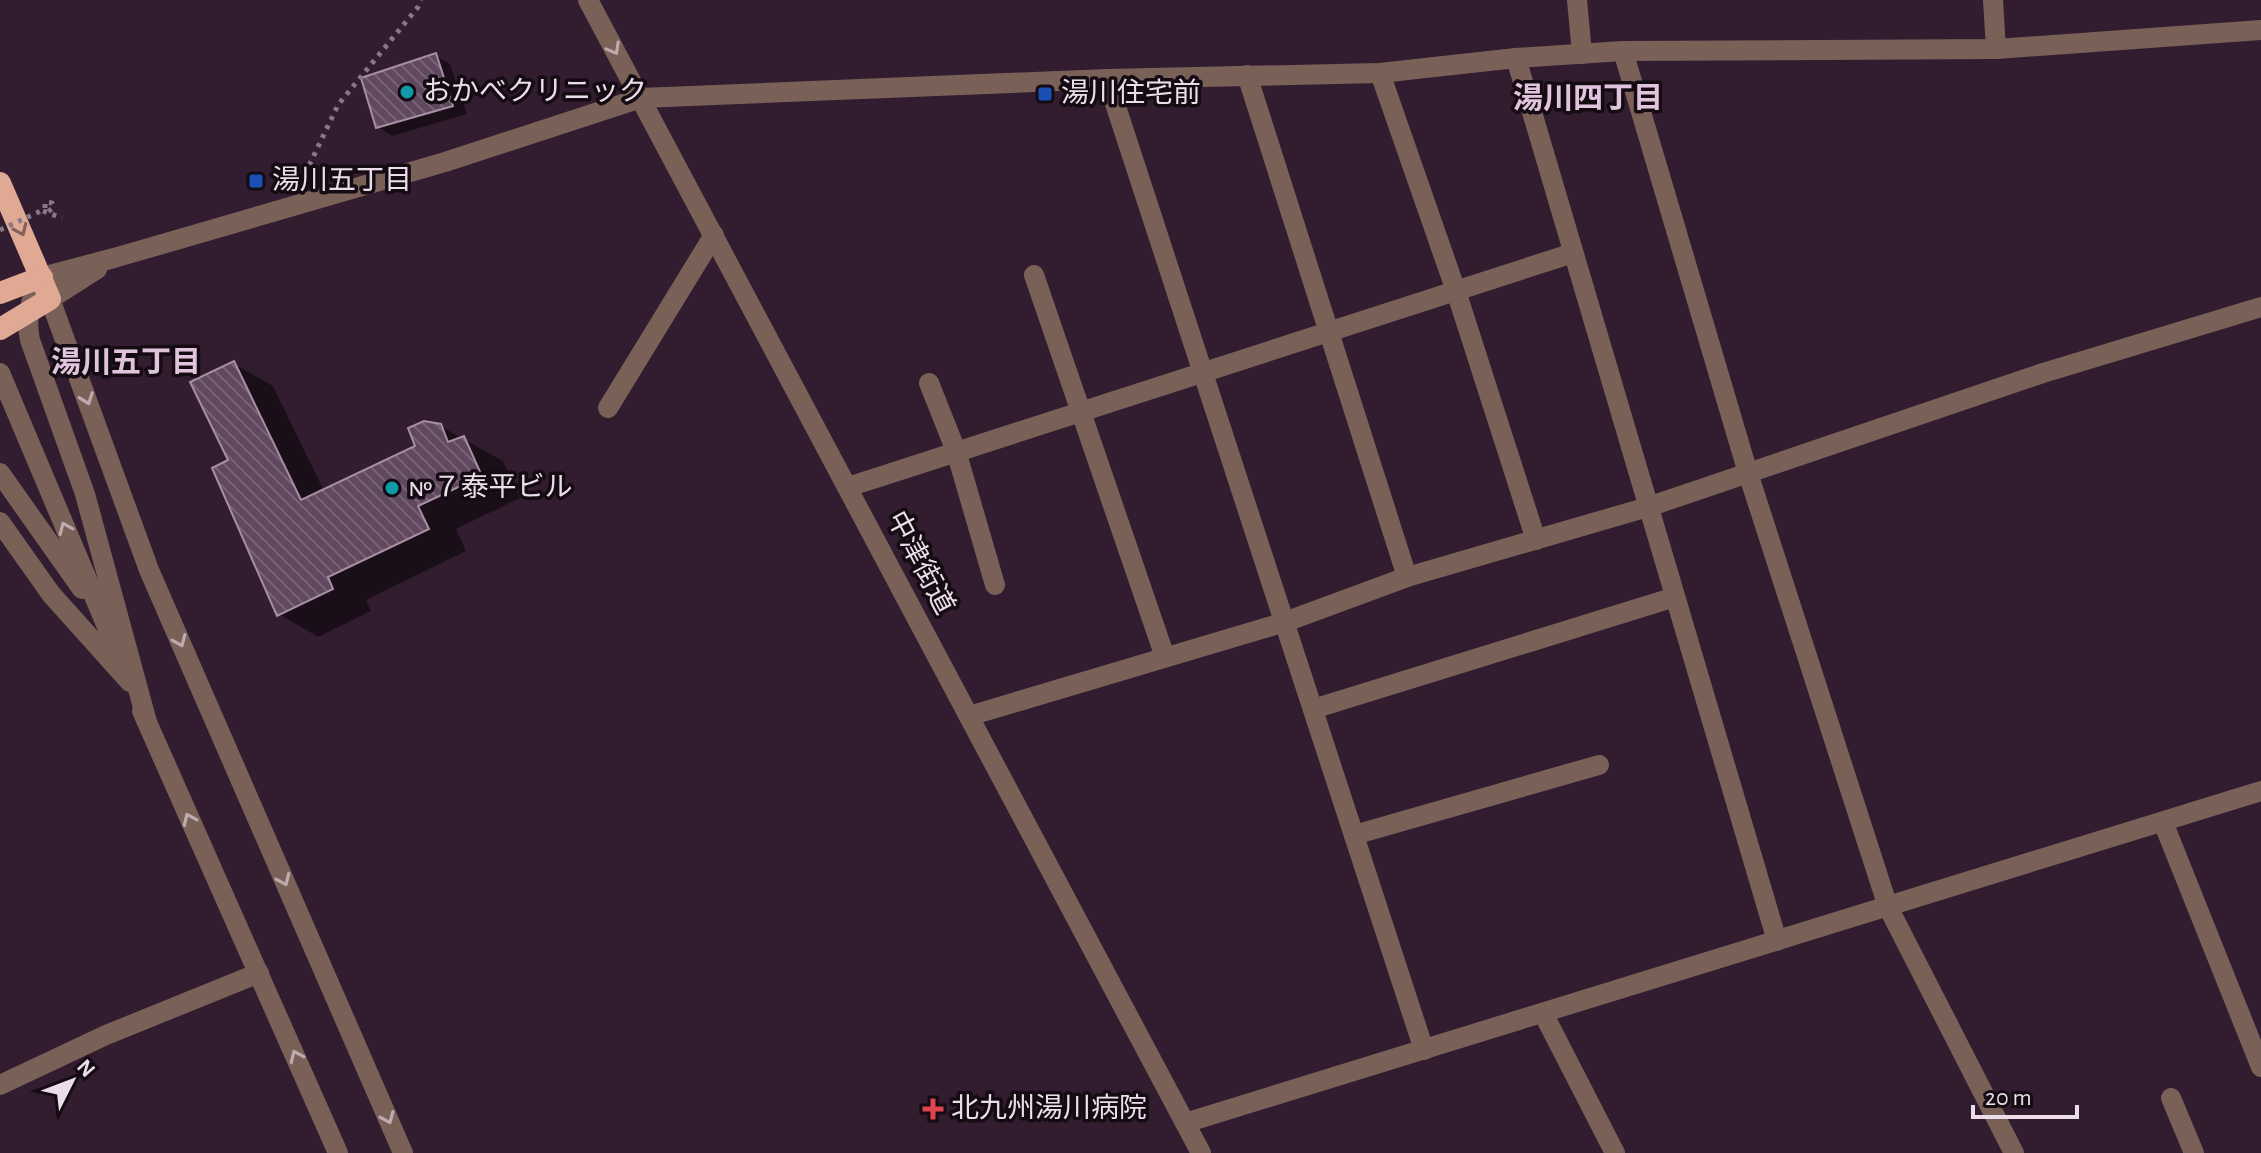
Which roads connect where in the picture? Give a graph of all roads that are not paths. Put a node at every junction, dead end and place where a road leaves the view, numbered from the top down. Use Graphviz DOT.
graph roads {
  1 [pos="588,0"];
  2 [pos="1577,0"];
  3 [pos="1993,0"];
  4 [pos="2261,30"];
  5 [pos="1996,49"];
  6 [pos="1623,51"];
  7 [pos="1582,54"];
  8 [pos="1516,58"];
  9 [pos="1380,73"];
  10 [pos="1247,75"];
  11 [pos="1107,79"];
  12 [pos="641,98"];
  13 [pos="0,183"];
  14 [pos="714,235"];
  15 [pos="1573,253"];
  16 [pos="114,258"];
  17 [pos="1034,275"];
  18 [pos="42,277"];
  19 [pos="1456,291"];
  20 [pos="0,293"];
  21 [pos="50,299"];
  22 [pos="2261,307"];
  23 [pos="28,314"];
  24 [pos="0,329"];
  25 [pos="1328,332"];
  26 [pos="1203,372"];
  27 [pos="0,373"];
  28 [pos="929,383"];
  29 [pos="608,408"];
  30 [pos="1081,410"];
  31 [pos="956,451"];
  32 [pos="0,473"];
  33 [pos="1748,473"];
  34 [pos="848,487"];
  35 [pos="1648,507"];
  36 [pos="0,522"];
  37 [pos="1536,540"];
  38 [pos="1407,577"];
  39 [pos="995,585"];
  40 [pos="1675,597"];
  41 [pos="105,622"];
  42 [pos="1285,622"];
  43 [pos="1165,657"];
  44 [pos="130,682"];
  45 [pos="1313,709"];
  46 [pos="969,716"];
  47 [pos="147,722"];
  48 [pos="1599,765"];
  49 [pos="2261,791"];
  50 [pos="2163,822"];
  51 [pos="1354,835"];
  52 [pos="1888,907"];
  53 [pos="1777,941"];
  54 [pos="259,973"];
  55 [pos="1543,1013"];
  56 [pos="1424,1050"];
  57 [pos="2261,1067"];
  58 [pos="0,1085"];
  59 [pos="2171,1098"];
  60 [pos="1185,1123"];
  61 [pos="338,1153"];
  62 [pos="403,1153"];
  63 [pos="1201,1153"];
  64 [pos="1615,1153"];
  65 [pos="2014,1153"];
  66 [pos="2194,1153"];
  1 -- 12 [label="street, 中津街道, one-way"];
  2 -- 7 [label="street"];
  3 -- 5 [label="street"];
  4 -- 5 [label="street"];
  5 -- 6 [label="street"];
  6 -- 7 [label="street"];
  6 -- 33 [label="street"];
  7 -- 8 [label="street"];
  8 -- 9 [label="street"];
  8 -- 15 [label="street"];
  9 -- 10 [label="street"];
  9 -- 19 [label="street"];
  10 -- 11 [label="street"];
  10 -- 25 [label="street"];
  11 -- 12 [label="street"];
  11 -- 26 [label="street"];
  12 -- 14 [label="street, 中津街道"];
  12 -- 16 [label="street"];
  13 -- 18 [label="highway, one-way"];
  14 -- 29 [label="street"];
  14 -- 34 [label="street, 中津街道"];
  15 -- 19 [label="street"];
  15 -- 35 [label="street"];
  16 -- 18 [label="street"];
  16 -- 21 [label="street"];
  17 -- 30 [label="street"];
  18 -- 20 [label="highway"];
  18 -- 21 [label="highway"];
  18 -- 23 [label="street"];
  19 -- 25 [label="street"];
  19 -- 37 [label="street"];
  21 -- 23 [label="highway"];
  21 -- 62 [label="street, one-way"];
  22 -- 33 [label="street"];
  23 -- 24 [label="highway"];
  23 -- 47 [label="street"];
  25 -- 26 [label="street"];
  25 -- 38 [label="street"];
  26 -- 30 [label="street"];
  26 -- 42 [label="street"];
  41 -- 27 [label="street, one-way"];
  28 -- 31 [label="street"];
  30 -- 31 [label="street"];
  30 -- 43 [label="street"];
  31 -- 34 [label="street"];
  31 -- 39 [label="street"];
  32 -- 41 [label="street"];
  33 -- 35 [label="street"];
  33 -- 52 [label="street"];
  34 -- 46 [label="street, 中津街道"];
  35 -- 37 [label="street"];
  35 -- 40 [label="street"];
  36 -- 44 [label="street"];
  37 -- 38 [label="street"];
  38 -- 42 [label="street"];
  40 -- 45 [label="street"];
  40 -- 53 [label="street"];
  41 -- 44 [label="street"];
  42 -- 43 [label="street"];
  42 -- 45 [label="street"];
  43 -- 46 [label="street"];
  44 -- 47 [label="street"];
  45 -- 51 [label="street"];
  46 -- 60 [label="street, 中津街道"];
  54 -- 47 [label="street, one-way"];
  48 -- 51 [label="street"];
  49 -- 50 [label="street"];
  50 -- 52 [label="street"];
  50 -- 57 [label="street"];
  51 -- 56 [label="street"];
  52 -- 53 [label="street"];
  52 -- 65 [label="street"];
  53 -- 55 [label="street"];
  54 -- 58 [label="street"];
  61 -- 54 [label="street, one-way"];
  55 -- 56 [label="street"];
  55 -- 64 [label="street"];
  56 -- 60 [label="street"];
  59 -- 66 [label="street"];
  60 -- 63 [label="street, 中津街道"];
}
